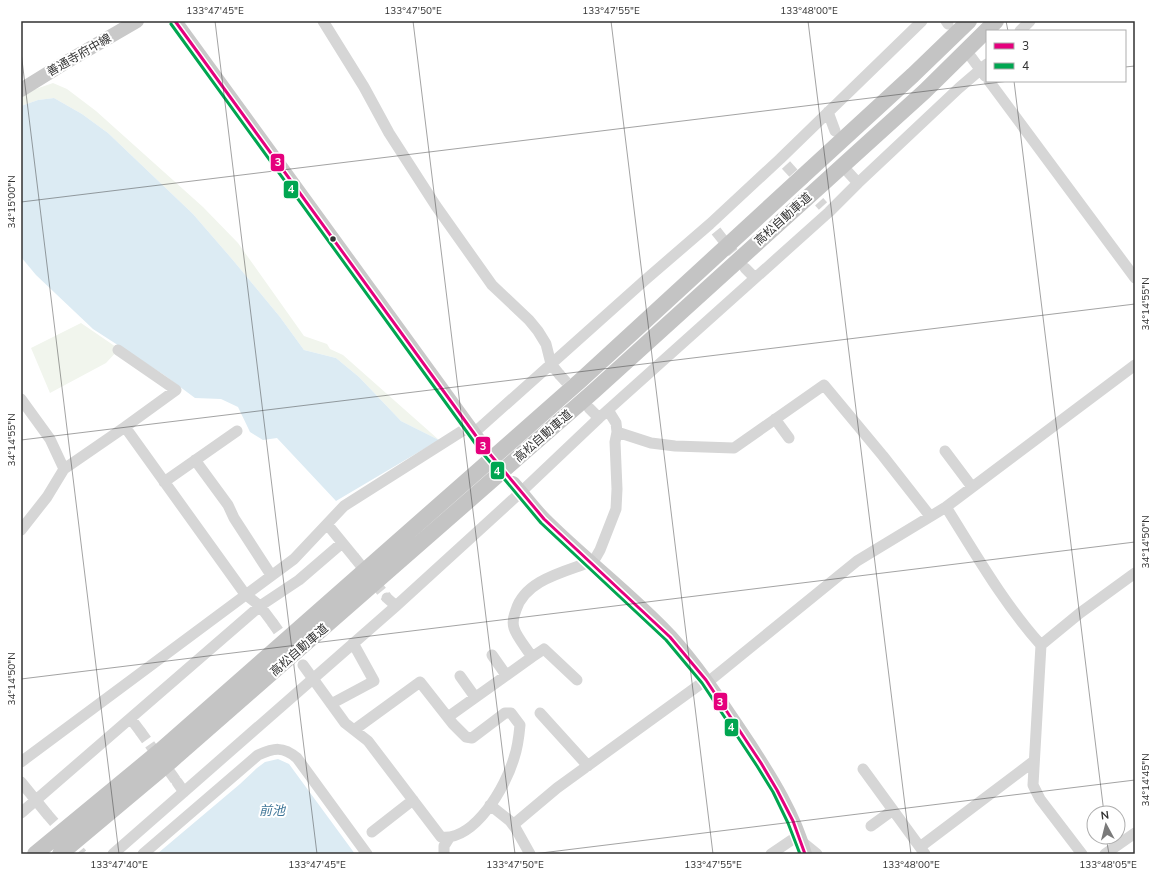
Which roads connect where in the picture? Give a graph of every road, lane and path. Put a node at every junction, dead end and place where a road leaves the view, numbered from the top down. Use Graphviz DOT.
graph roads {
  1 [pos="137,21"];
  2 [pos="175,21"];
  3 [pos="323,21"];
  4 [pos="922,21"];
  5 [pos="969,21"];
  6 [pos="996,21"];
  7 [pos="1030,21"];
  8 [pos="987,30"];
  9 [pos="1021,30"];
  10 [pos="986,31"];
  11 [pos="971,57"];
  12 [pos="985,70"];
  13 [pos="990,82"];
  14 [pos="21,90"];
  15 [pos="828,112"];
  16 [pos="834,131"];
  17 [pos="848,172"];
  18 [pos="858,183"];
  19 [pos="746,268"];
  20 [pos="755,278"];
  21 [pos="1135,278"];
  22 [pos="118,350"];
  23 [pos="551,364"];
  24 [pos="1135,365"];
  25 [pos="559,374"];
  26 [pos="21,399"];
  27 [pos="590,408"];
  28 [pos="608,410"];
  29 [pos="599,418"];
  30 [pos="775,419"];
  31 [pos="124,427"];
  32 [pos="472,429"];
  33 [pos="237,431"];
  34 [pos="617,432"];
  35 [pos="789,438"];
  36 [pos="484,447"];
  37 [pos="945,451"];
  38 [pos="195,460"];
  39 [pos="64,469"];
  40 [pos="164,482"];
  41 [pos="517,487"];
  42 [pos="972,487"];
  43 [pos="946,507"];
  44 [pos="930,516"];
  45 [pos="327,524"];
  46 [pos="21,530"];
  47 [pos="342,543"];
  48 [pos="354,557"];
  49 [pos="590,562"];
  50 [pos="1135,573"];
  51 [pos="271,575"];
  52 [pos="245,594"];
  53 [pos="387,598"];
  54 [pos="260,606"];
  55 [pos="396,606"];
  56 [pos="272,622"];
  57 [pos="353,643"];
  58 [pos="1041,645"];
  59 [pos="492,655"];
  60 [pos="532,657"];
  61 [pos="303,665"];
  62 [pos="506,675"];
  63 [pos="460,676"];
  64 [pos="313,678"];
  65 [pos="578,680"];
  66 [pos="707,681"];
  67 [pos="475,697"];
  68 [pos="332,704"];
  69 [pos="540,713"];
  70 [pos="448,717"];
  71 [pos="131,719"];
  72 [pos="354,730"];
  73 [pos="140,731"];
  74 [pos="1034,761"];
  75 [pos="21,762"];
  76 [pos="588,766"];
  77 [pos="863,769"];
  78 [pos="21,782"];
  79 [pos="177,782"];
  80 [pos="184,792"];
  81 [pos="413,800"];
  82 [pos="36,801"];
  83 [pos="490,805"];
  84 [pos="893,810"];
  85 [pos="21,813"];
  86 [pos="48,814"];
  87 [pos="513,825"];
  88 [pos="871,826"];
  89 [pos="372,832"];
  90 [pos="1135,833"];
  91 [pos="449,838"];
  92 [pos="802,843"];
  93 [pos="922,851"];
  94 [pos="35,854"];
  95 [pos="60,854"];
  96 [pos="112,854"];
  97 [pos="143,854"];
  98 [pos="367,854"];
  99 [pos="444,854"];
  100 [pos="530,854"];
  101 [pos="771,854"];
  102 [pos="817,854"];
  103 [pos="1082,854"];
  104 [pos="1105,854"];
  1 -- 14 [label="main road, 善通寺府中線"];
  2 -- 32 [label="main road"];
  3 -- 23 [label="street"];
  4 -- 15 [label="street"];
  5 -- 94 [label="highway, 高松自動車道"];
  6 -- 8 [label="highway, 高松自動車道"];
  7 -- 9 [label="street"];
  10 -- 95 [label="highway, 高松自動車道"];
  11 -- 12 [label="street"];
  12 -- 18 [label="street"];
  13 -- 21 [label="street"];
  15 -- 16 [label="street"];
  15 -- 23 [label="street"];
  17 -- 18 [label="street"];
  18 -- 20 [label="street"];
  19 -- 20 [label="street"];
  20 -- 28 [label="street"];
  22 -- 31 [label="street"];
  23 -- 25 [label="street"];
  23 -- 32 [label="street"];
  24 -- 42 [label="street"];
  26 -- 39 [label="street"];
  27 -- 29 [label="street"];
  28 -- 29 [label="street"];
  28 -- 34 [label="street"];
  29 -- 41 [label="street"];
  30 -- 34 [label="street"];
  30 -- 35 [label="street"];
  30 -- 44 [label="street"];
  31 -- 39 [label="street"];
  31 -- 40 [label="street"];
  32 -- 36 [label="main road"];
  32 -- 45 [label="street"];
  33 -- 38 [label="street"];
  34 -- 49 [label="street"];
  37 -- 42 [label="street"];
  38 -- 40 [label="street"];
  38 -- 51 [label="street"];
  39 -- 46 [label="street"];
  40 -- 52 [label="street"];
  41 -- 49 [label="main road"];
  41 -- 55 [label="street"];
  42 -- 43 [label="street"];
  43 -- 44 [label="street"];
  43 -- 58 [label="street"];
  44 -- 66 [label="street"];
  45 -- 47 [label="street"];
  45 -- 51 [label="street"];
  47 -- 48 [label="street"];
  47 -- 54 [label="street"];
  49 -- 60 [label="street"];
  49 -- 66 [label="main road"];
  50 -- 58 [label="street"];
  51 -- 52 [label="street"];
  52 -- 54 [label="street"];
  52 -- 75 [label="street"];
  53 -- 55 [label="street"];
  54 -- 56 [label="street"];
  54 -- 71 [label="street"];
  55 -- 57 [label="street"];
  57 -- 64 [label="street"];
  57 -- 68 [label="street"];
  58 -- 74 [label="street"];
  59 -- 62 [label="street"];
  60 -- 62 [label="street"];
  60 -- 65 [label="street"];
  61 -- 64 [label="street"];
  62 -- 67 [label="street"];
  63 -- 67 [label="street"];
  64 -- 68 [label="street"];
  64 -- 80 [label="street"];
  66 -- 76 [label="street"];
  66 -- 92 [label="main road"];
  67 -- 70 [label="street"];
  68 -- 72 [label="street"];
  69 -- 76 [label="street"];
  70 -- 72 [label="street"];
  70 -- 83 [label="street"];
  71 -- 73 [label="street"];
  71 -- 82 [label="street"];
  72 -- 81 [label="street"];
  74 -- 93 [label="street"];
  74 -- 103 [label="street"];
  76 -- 87 [label="street"];
  77 -- 84 [label="street"];
  78 -- 82 [label="street"];
  79 -- 80 [label="street"];
  80 -- 96 [label="street"];
  81 -- 89 [label="street"];
  81 -- 91 [label="street"];
  82 -- 85 [label="street"];
  82 -- 86 [label="street"];
  83 -- 87 [label="street"];
  83 -- 91 [label="street"];
  84 -- 88 [label="street"];
  84 -- 93 [label="street"];
  87 -- 100 [label="street"];
  90 -- 104 [label="street"];
  91 -- 99 [label="street"];
  92 -- 101 [label="street"];
  92 -- 102 [label="street"];
  97 -- 98 [label="street"];
}
